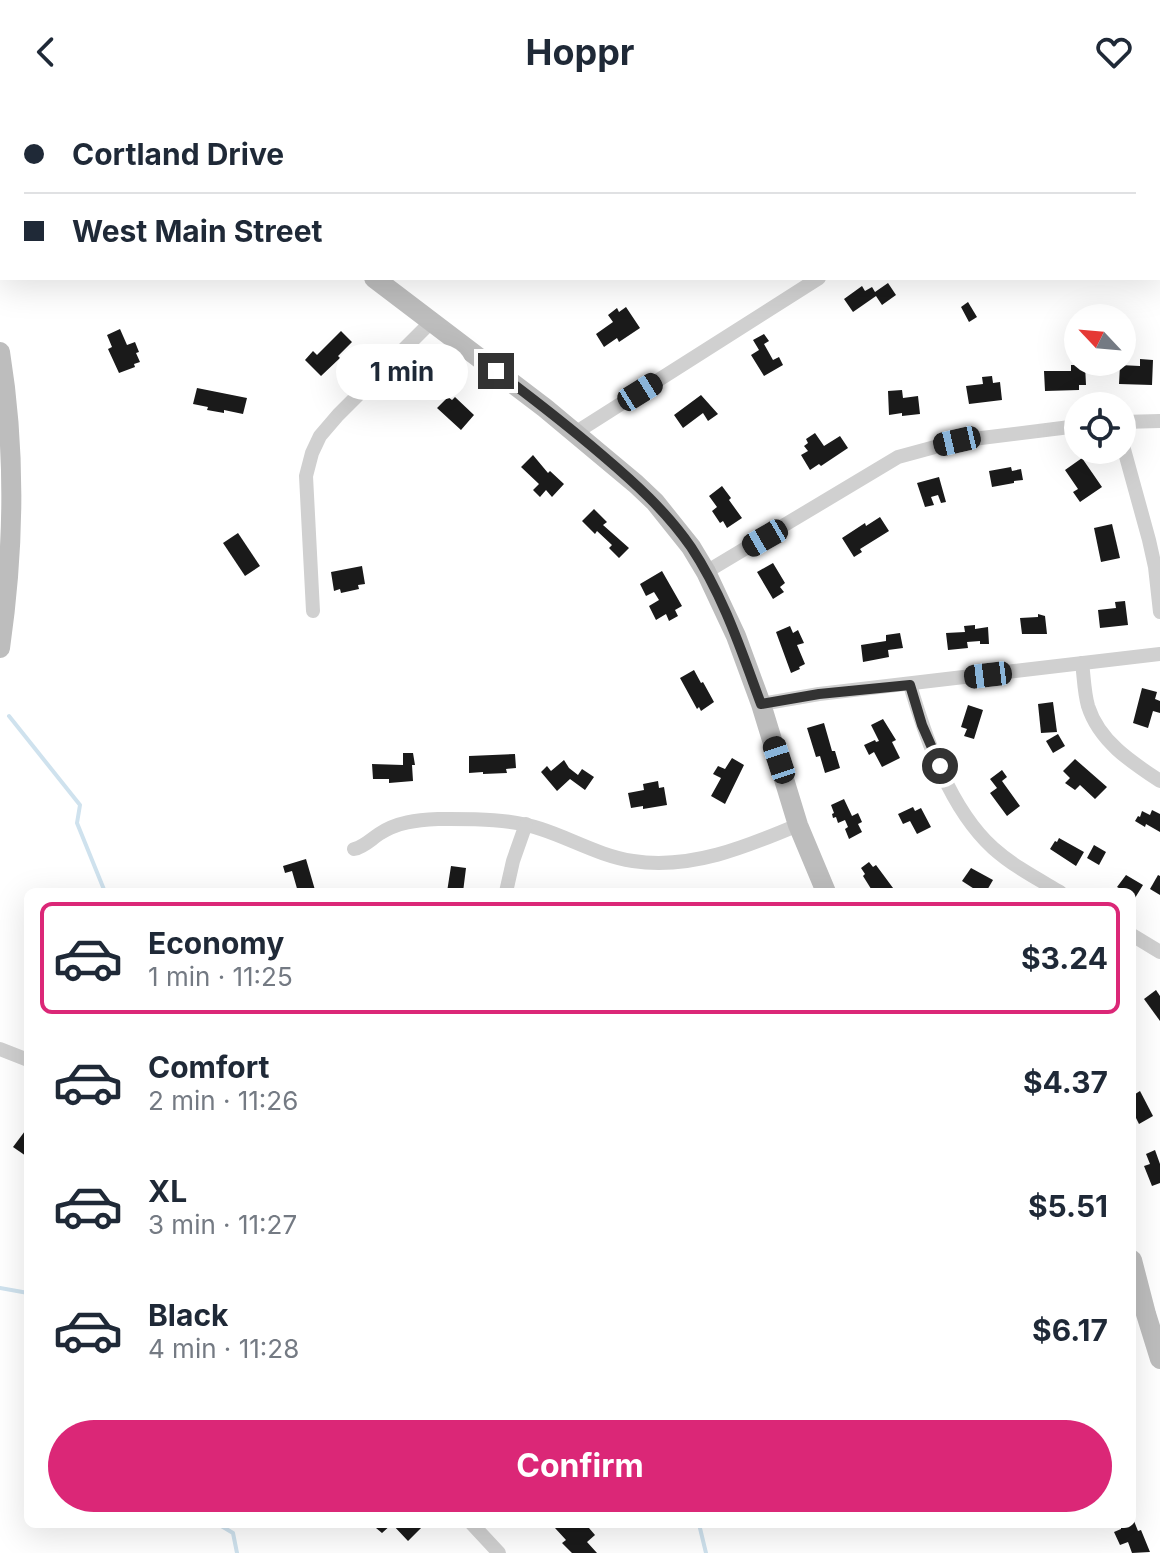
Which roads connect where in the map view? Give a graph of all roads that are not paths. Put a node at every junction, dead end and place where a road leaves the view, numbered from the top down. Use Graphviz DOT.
graph roads {
  1 [pos="377,280"];
  2 [pos="816,280"];
  3 [pos="432,321"];
  4 [pos="0,352"];
  5 [pos="1160,421"];
  6 [pos="1136,422"];
  7 [pos="1064,428"];
  8 [pos="575,433"];
  9 [pos="1128,464"];
  10 [pos="706,572"];
  11 [pos="313,611"];
  12 [pos="1160,612"];
  13 [pos="0,648"];
  14 [pos="1160,654"];
  15 [pos="1082,663"];
  16 [pos="910,685"];
  17 [pos="761,704"];
  18 [pos="1160,781"];
  19 [pos="526,824"];
  20 [pos="798,825"];
  21 [pos="354,849"];
  22 [pos="507,888"];
  23 [pos="824,888"];
  24 [pos="1053,888"];
  25 [pos="1136,937"];
  26 [pos="1160,952"];
  27 [pos="0,1049"];
  28 [pos="24,1058"];
  29 [pos="1136,1270"];
  30 [pos="1153,1312"];
  31 [pos="1160,1359"];
  32 [pos="476,1528"];
  33 [pos="499,1553"];
  1 -- 3 [label="street"];
  2 -- 8 [label="street"];
  3 -- 8 [label="street"];
  3 -- 11 [label="street"];
  4 -- 13 [label="street"];
  5 -- 6 [label="street"];
  7 -- 10 [label="street"];
  8 -- 10 [label="street"];
  9 -- 12 [label="street"];
  10 -- 17 [label="street"];
  14 -- 15 [label="street"];
  15 -- 16 [label="street"];
  15 -- 18 [label="street"];
  16 -- 17 [label="street"];
  16 -- 24 [label="street"];
  17 -- 20 [label="street"];
  19 -- 20 [label="street"];
  19 -- 21 [label="street"];
  19 -- 22 [label="street"];
  20 -- 23 [label="street"];
  25 -- 26 [label="street"];
  27 -- 28 [label="street"];
  29 -- 30 [label="street"];
  30 -- 31 [label="street"];
  32 -- 33 [label="street"];
}
